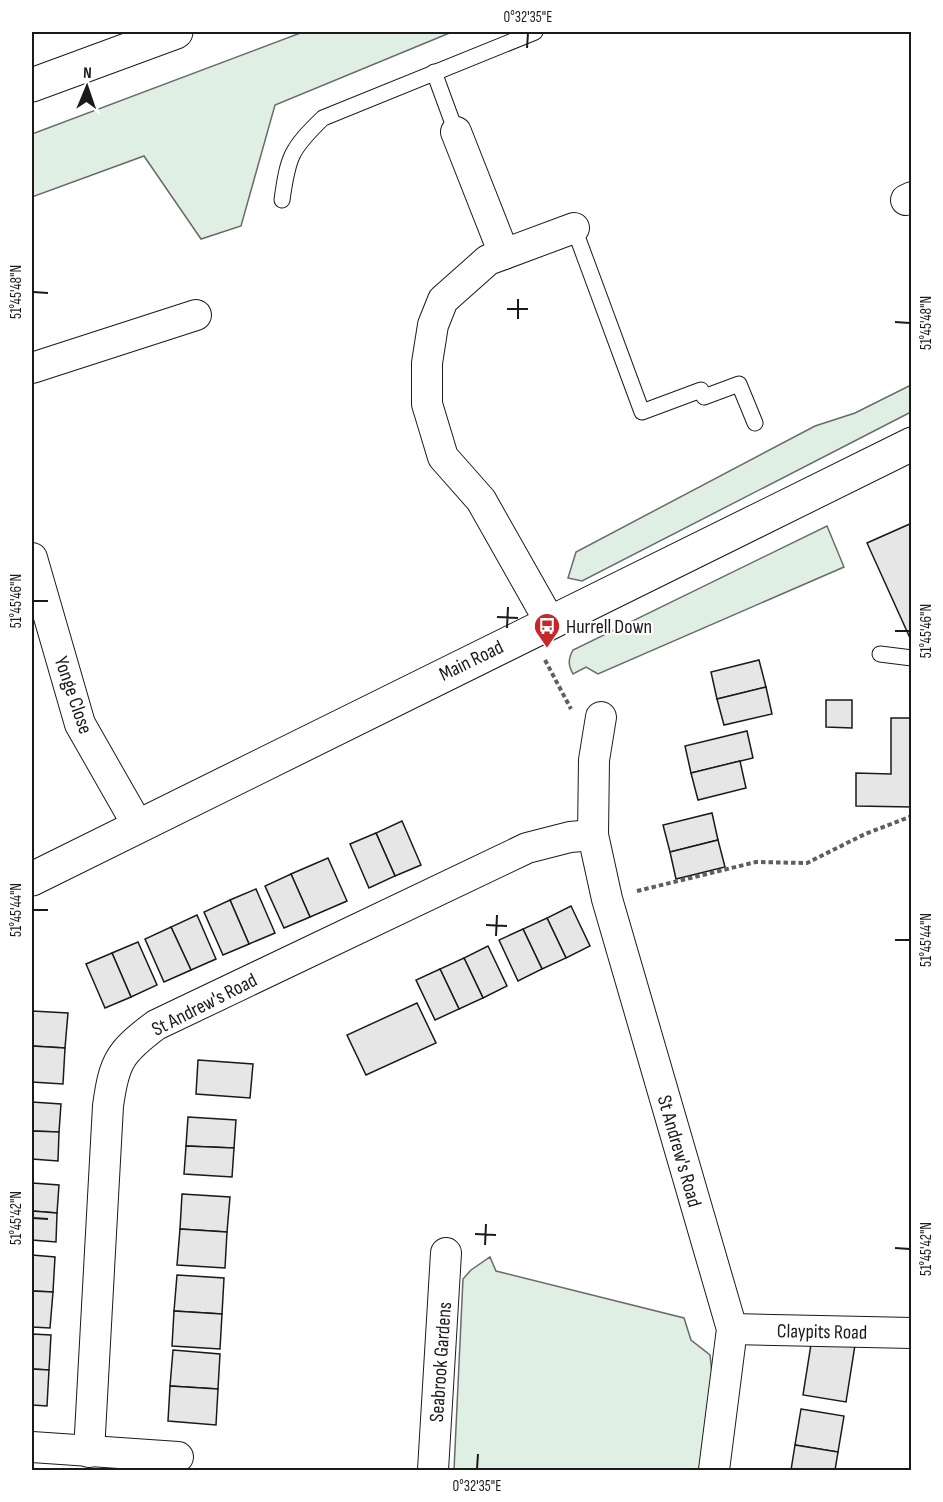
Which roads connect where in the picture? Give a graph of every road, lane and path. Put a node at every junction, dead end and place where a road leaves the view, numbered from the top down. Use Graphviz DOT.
graph roads {
  1 [pos="176,32"];
  2 [pos="535,32"];
  3 [pos="434,72"];
  4 [pos="32,85"];
  5 [pos="456,132"];
  6 [pos="282,200"];
  7 [pos="574,228"];
  8 [pos="504,254"];
  9 [pos="196,315"];
  10 [pos="32,368"];
  11 [pos="754,423"];
  12 [pos="912,444"];
  13 [pos="32,558"];
  14 [pos="538,628"];
  15 [pos="880,654"];
  16 [pos="912,658"];
  17 [pos="602,717"];
  18 [pos="594,760"];
  19 [pos="912,816"];
  20 [pos="137,824"];
  21 [pos="592,835"];
  22 [pos="32,879"];
  23 [pos="607,899"];
  24 [pos="446,1253"];
  25 [pos="732,1329"];
  26 [pos="912,1333"];
  27 [pos="32,1448"];
  28 [pos="89,1452"];
  29 [pos="178,1457"];
  30 [pos="433,1470"];
  31 [pos="714,1470"];
  1 -- 4 [label="main road"];
  2 -- 3 [label="lane"];
  3 -- 5 [label="lane"];
  3 -- 6 [label="lane"];
  5 -- 8 [label="street"];
  7 -- 8 [label="street"];
  7 -- 11 [label="lane"];
  8 -- 14 [label="street"];
  9 -- 10 [label="street"];
  12 -- 14 [label="main road, Main Road"];
  13 -- 20 [label="street, Yonge Close"];
  14 -- 18 [label="path"];
  14 -- 20 [label="main road, Main Road"];
  15 -- 16 [label="lane"];
  17 -- 18 [label="street, St Andrew's Road"];
  18 -- 21 [label="street, St Andrew's Road"];
  19 -- 23 [label="path"];
  20 -- 22 [label="main road, Main Road"];
  21 -- 23 [label="street, St Andrew's Road"];
  21 -- 28 [label="street, St Andrew's Road"];
  23 -- 25 [label="street, St Andrew's Road"];
  24 -- 30 [label="street, Seabrook Gardens"];
  25 -- 26 [label="street, Claypits Road"];
  25 -- 31 [label="street, St Andrew's Road"];
  27 -- 28 [label="street"];
  28 -- 29 [label="street"];
}
